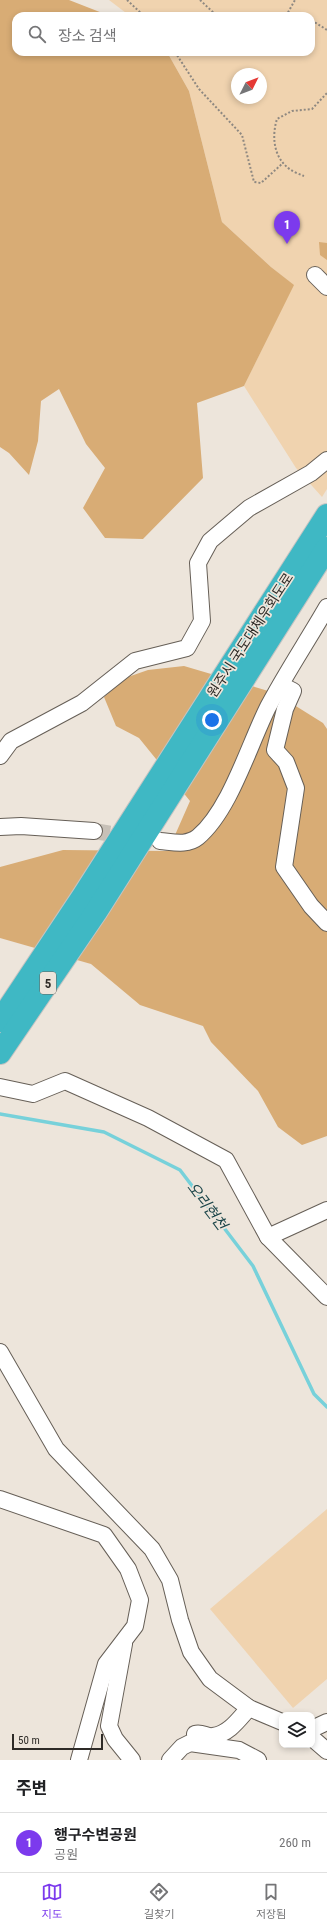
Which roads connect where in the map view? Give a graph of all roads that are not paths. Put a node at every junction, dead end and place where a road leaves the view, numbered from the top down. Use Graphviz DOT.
graph roads {
  1 [pos="314,275"];
  2 [pos="327,287"];
  3 [pos="327,460"];
  4 [pos="327,514"];
  5 [pos="327,548"];
  6 [pos="327,607"];
  7 [pos="281,685"];
  8 [pos="0,756"];
  9 [pos="0,827"];
  10 [pos="94,832"];
  11 [pos="160,841"];
  12 [pos="90,904"];
  13 [pos="327,923"];
  14 [pos="0,1021"];
  15 [pos="0,1053"];
  16 [pos="0,1088"];
  17 [pos="327,1210"];
  18 [pos="268,1237"];
  19 [pos="327,1297"];
  20 [pos="0,1352"];
  21 [pos="0,1499"];
  22 [pos="122,1517"];
  23 [pos="104,1534"];
  24 [pos="124,1640"];
  25 [pos="249,1708"];
  26 [pos="279,1721"];
  27 [pos="327,1722"];
  28 [pos="315,1728"];
  29 [pos="188,1737"];
  30 [pos="315,1741"];
  31 [pos="327,1751"];
  32 [pos="79,1760"];
  33 [pos="132,1760"];
  34 [pos="170,1760"];
  35 [pos="258,1760"];
  1 -- 2 [label="street"];
  3 -- 8 [label="street"];
  4 -- 12 [label="highway, 원주시 국도대체우회도로 / 5"];
  5 -- 12 [label="highway, 원주시 국도대체우회도로 / 5"];
  6 -- 7 [label="street"];
  7 -- 11 [label="street"];
  7 -- 13 [label="street"];
  9 -- 10 [label="street"];
  12 -- 14 [label="highway, 5"];
  12 -- 15 [label="highway, 5"];
  16 -- 18 [label="street"];
  17 -- 18 [label="street"];
  18 -- 19 [label="street"];
  20 -- 22 [label="street"];
  21 -- 23 [label="street"];
  22 -- 23 [label="street"];
  22 -- 25 [label="street"];
  23 -- 24 [label="street"];
  24 -- 32 [label="street"];
  24 -- 33 [label="street"];
  25 -- 26 [label="street"];
  25 -- 29 [label="street"];
  27 -- 28 [label="street"];
  30 -- 31 [label="street"];
  34 -- 35 [label="street"];
}
